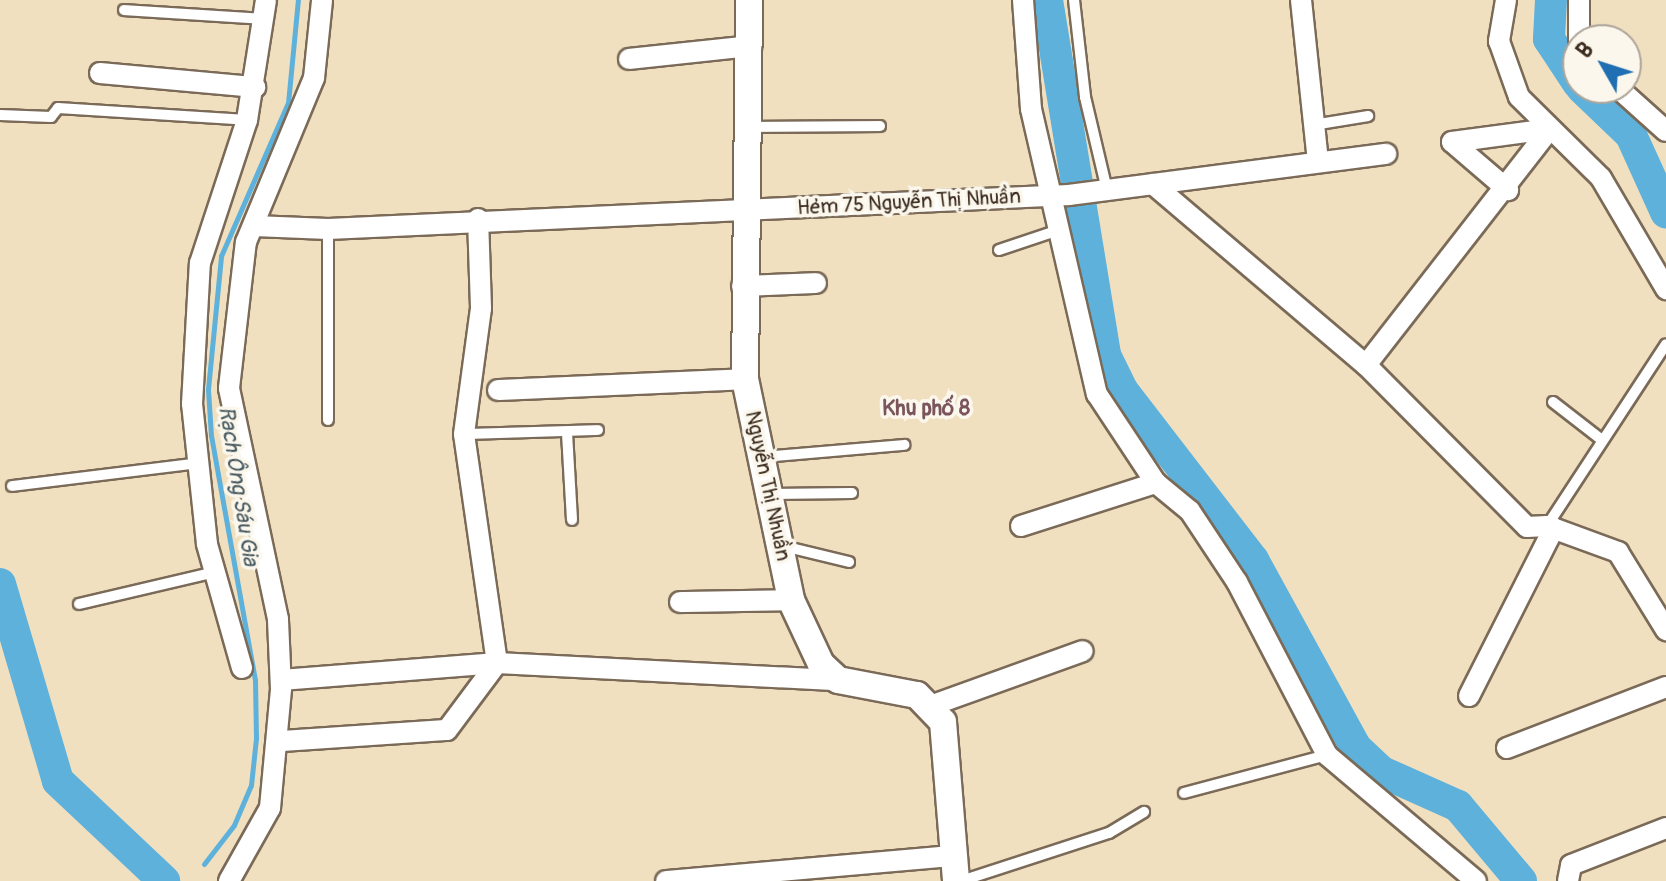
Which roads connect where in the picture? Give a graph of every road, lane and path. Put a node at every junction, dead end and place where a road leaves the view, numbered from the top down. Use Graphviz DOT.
graph roads {
  1 [pos="322,0"];
  2 [pos="749,0"];
  3 [pos="1023,0"];
  4 [pos="1074,0"];
  5 [pos="1301,0"];
  6 [pos="1506,0"];
  7 [pos="1579,0"];
  8 [pos="265,9"];
  9 [pos="124,10"];
  10 [pos="1579,24"];
  11 [pos="751,46"];
  12 [pos="629,59"];
  13 [pos="100,73"];
  14 [pos="255,87"];
  15 [pos="1636,104"];
  16 [pos="0,115"];
  17 [pos="1368,116"];
  18 [pos="247,120"];
  19 [pos="1313,125"];
  20 [pos="880,126"];
  21 [pos="749,127"];
  22 [pos="1550,129"];
  23 [pos="1666,131"];
  24 [pos="1386,154"];
  25 [pos="1318,162"];
  26 [pos="1153,184"];
  27 [pos="1508,190"];
  28 [pos="1102,191"];
  29 [pos="1062,195"];
  30 [pos="748,209"];
  31 [pos="478,219"];
  32 [pos="254,226"];
  33 [pos="328,229"];
  34 [pos="1061,230"];
  35 [pos="999,250"];
  36 [pos="816,283"];
  37 [pos="742,286"];
  38 [pos="1666,289"];
  39 [pos="1666,344"];
  40 [pos="1366,365"];
  41 [pos="745,379"];
  42 [pos="498,390"];
  43 [pos="1553,402"];
  44 [pos="328,420"];
  45 [pos="598,430"];
  46 [pos="567,433"];
  47 [pos="464,434"];
  48 [pos="1602,440"];
  49 [pos="904,445"];
  50 [pos="763,457"];
  51 [pos="198,463"];
  52 [pos="1156,483"];
  53 [pos="12,486"];
  54 [pos="852,493"];
  55 [pos="769,494"];
  56 [pos="572,520"];
  57 [pos="1021,526"];
  58 [pos="1550,527"];
  59 [pos="783,546"];
  60 [pos="849,562"];
  61 [pos="215,572"];
  62 [pos="791,600"];
  63 [pos="680,602"];
  64 [pos="79,604"];
  65 [pos="1666,630"];
  66 [pos="1083,651"];
  67 [pos="497,663"];
  68 [pos="242,668"];
  69 [pos="281,680"];
  70 [pos="838,680"];
  71 [pos="1666,687"];
  72 [pos="1469,696"];
  73 [pos="933,705"];
  74 [pos="281,741"];
  75 [pos="1507,748"];
  76 [pos="1327,755"];
  77 [pos="1184,793"];
  78 [pos="1144,812"];
  79 [pos="1666,828"];
  80 [pos="957,873"];
  81 [pos="229,881"];
  82 [pos="666,881"];
  83 [pos="1476,881"];
  84 [pos="1568,881"];
  1 -- 32 [label="street"];
  2 -- 11 [label="street, Nguyễn Thị Nhuần"];
  3 -- 29 [label="street"];
  4 -- 28 [label="lane"];
  5 -- 19 [label="street"];
  6 -- 22 [label="street"];
  7 -- 10 [label="street"];
  8 -- 9 [label="lane"];
  8 -- 14 [label="street"];
  11 -- 12 [label="street"];
  11 -- 21 [label="street, Nguyễn Thị Nhuần"];
  13 -- 14 [label="street"];
  14 -- 18 [label="street"];
  15 -- 23 [label="street"];
  16 -- 18 [label="lane"];
  17 -- 19 [label="lane"];
  18 -- 51 [label="street"];
  19 -- 25 [label="street"];
  20 -- 21 [label="lane"];
  21 -- 30 [label="street, Nguyễn Thị Nhuần"];
  22 -- 27 [label="street"];
  22 -- 27 [label="street"];
  22 -- 38 [label="street"];
  24 -- 25 [label="street, Hẻm 75 Nguyễn Thị Nhuần"];
  25 -- 26 [label="street, Hẻm 75 Nguyễn Thị Nhuần"];
  26 -- 28 [label="street, Hẻm 75 Nguyễn Thị Nhuần"];
  26 -- 40 [label="street"];
  27 -- 40 [label="street"];
  28 -- 29 [label="street, Hẻm 75 Nguyễn Thị Nhuần"];
  29 -- 30 [label="street, Hẻm 75 Nguyễn Thị Nhuần"];
  29 -- 34 [label="street"];
  30 -- 31 [label="street, Hẻm 75 Nguyễn Thị Nhuần"];
  30 -- 37 [label="street, Nguyễn Thị Nhuần"];
  31 -- 33 [label="street, Hẻm 75 Nguyễn Thị Nhuần"];
  31 -- 47 [label="street"];
  32 -- 33 [label="street, Hẻm 75 Nguyễn Thị Nhuần"];
  32 -- 69 [label="street"];
  33 -- 44 [label="lane"];
  34 -- 35 [label="lane"];
  34 -- 52 [label="street"];
  36 -- 37 [label="street"];
  37 -- 41 [label="street, Nguyễn Thị Nhuần"];
  39 -- 48 [label="lane"];
  40 -- 58 [label="street"];
  41 -- 42 [label="street"];
  41 -- 50 [label="street, Nguyễn Thị Nhuần"];
  43 -- 48 [label="lane"];
  45 -- 46 [label="lane"];
  46 -- 47 [label="lane"];
  46 -- 56 [label="lane"];
  47 -- 67 [label="street"];
  48 -- 58 [label="lane"];
  49 -- 50 [label="lane"];
  50 -- 55 [label="street, Nguyễn Thị Nhuần"];
  51 -- 53 [label="lane"];
  51 -- 61 [label="street"];
  52 -- 57 [label="street"];
  52 -- 76 [label="street"];
  54 -- 55 [label="lane"];
  55 -- 59 [label="street, Nguyễn Thị Nhuần"];
  58 -- 65 [label="street"];
  58 -- 72 [label="street"];
  59 -- 60 [label="lane"];
  59 -- 62 [label="street, Nguyễn Thị Nhuần"];
  61 -- 64 [label="lane"];
  61 -- 68 [label="street"];
  62 -- 63 [label="street"];
  62 -- 70 [label="street, Nguyễn Thị Nhuần"];
  66 -- 73 [label="street"];
  67 -- 69 [label="street"];
  67 -- 70 [label="street"];
  67 -- 74 [label="street"];
  69 -- 74 [label="street"];
  70 -- 73 [label="street"];
  71 -- 75 [label="street"];
  73 -- 80 [label="street"];
  74 -- 81 [label="street"];
  76 -- 77 [label="lane"];
  76 -- 83 [label="street"];
  78 -- 80 [label="lane"];
  79 -- 84 [label="street"];
  80 -- 82 [label="street"];
}
